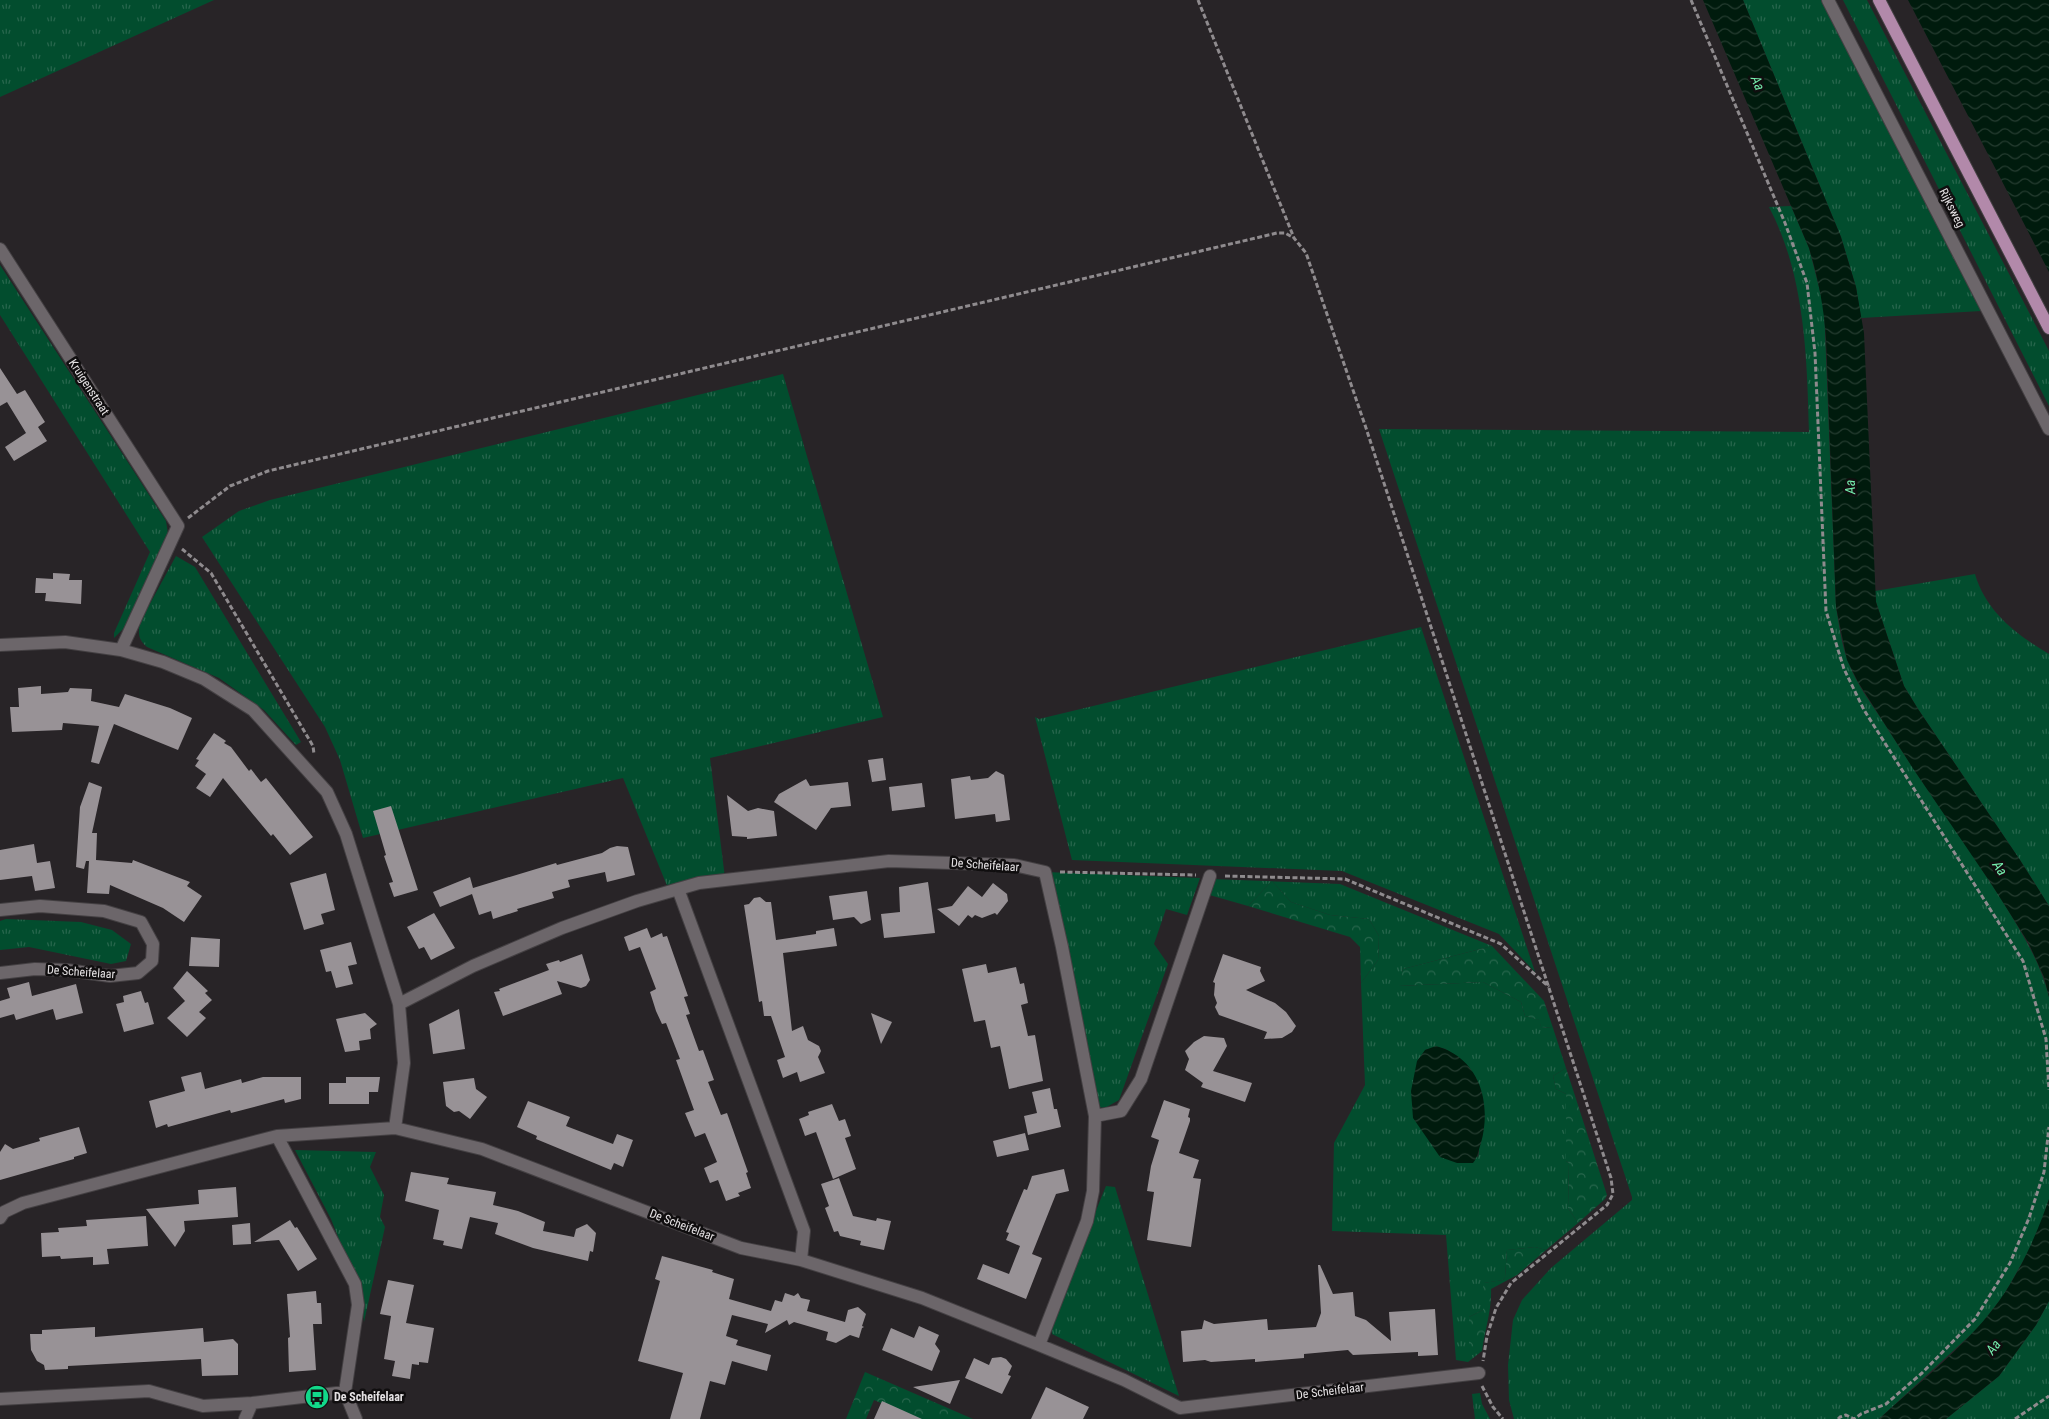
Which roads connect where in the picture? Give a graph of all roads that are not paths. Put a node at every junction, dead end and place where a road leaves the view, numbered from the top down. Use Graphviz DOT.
graph roads {
  1 [pos="1828,0"];
  2 [pos="1879,0"];
  3 [pos="0,249"];
  4 [pos="2049,328"];
  5 [pos="2049,429"];
  6 [pos="0,644"];
  7 [pos="121,650"];
  8 [pos="1210,876"];
  9 [pos="678,889"];
  10 [pos="0,910"];
  11 [pos="0,973"];
  12 [pos="399,1004"];
  13 [pos="1095,1116"];
  14 [pos="395,1128"];
  15 [pos="277,1136"];
  16 [pos="0,1218"];
  17 [pos="800,1260"];
  18 [pos="1039,1345"];
  19 [pos="1479,1373"];
  20 [pos="345,1392"];
  21 [pos="0,1399"];
  22 [pos="252,1403"];
  23 [pos="1180,1414"];
  24 [pos="245,1419"];
  25 [pos="356,1419"];
  1 -- 5 [label="street, Rijksweg"];
  2 -- 4 [label="main road"];
  3 -- 7 [label="street, Kruigenstraat"];
  6 -- 7 [label="street"];
  7 -- 12 [label="street"];
  8 -- 13 [label="street"];
  9 -- 12 [label="street, De Scheifelaar"];
  9 -- 13 [label="street, De Scheifelaar"];
  9 -- 17 [label="street"];
  10 -- 11 [label="street, De Scheifelaar"];
  12 -- 14 [label="street"];
  13 -- 18 [label="street"];
  14 -- 15 [label="street, De Scheifelaar"];
  14 -- 17 [label="street, De Scheifelaar"];
  15 -- 16 [label="street, De Scheifelaar"];
  15 -- 20 [label="street"];
  17 -- 18 [label="street, De Scheifelaar"];
  18 -- 23 [label="street, De Scheifelaar"];
  19 -- 23 [label="street, De Scheifelaar"];
  20 -- 22 [label="street"];
  20 -- 25 [label="street"];
  21 -- 22 [label="street"];
  22 -- 24 [label="street"];
}
